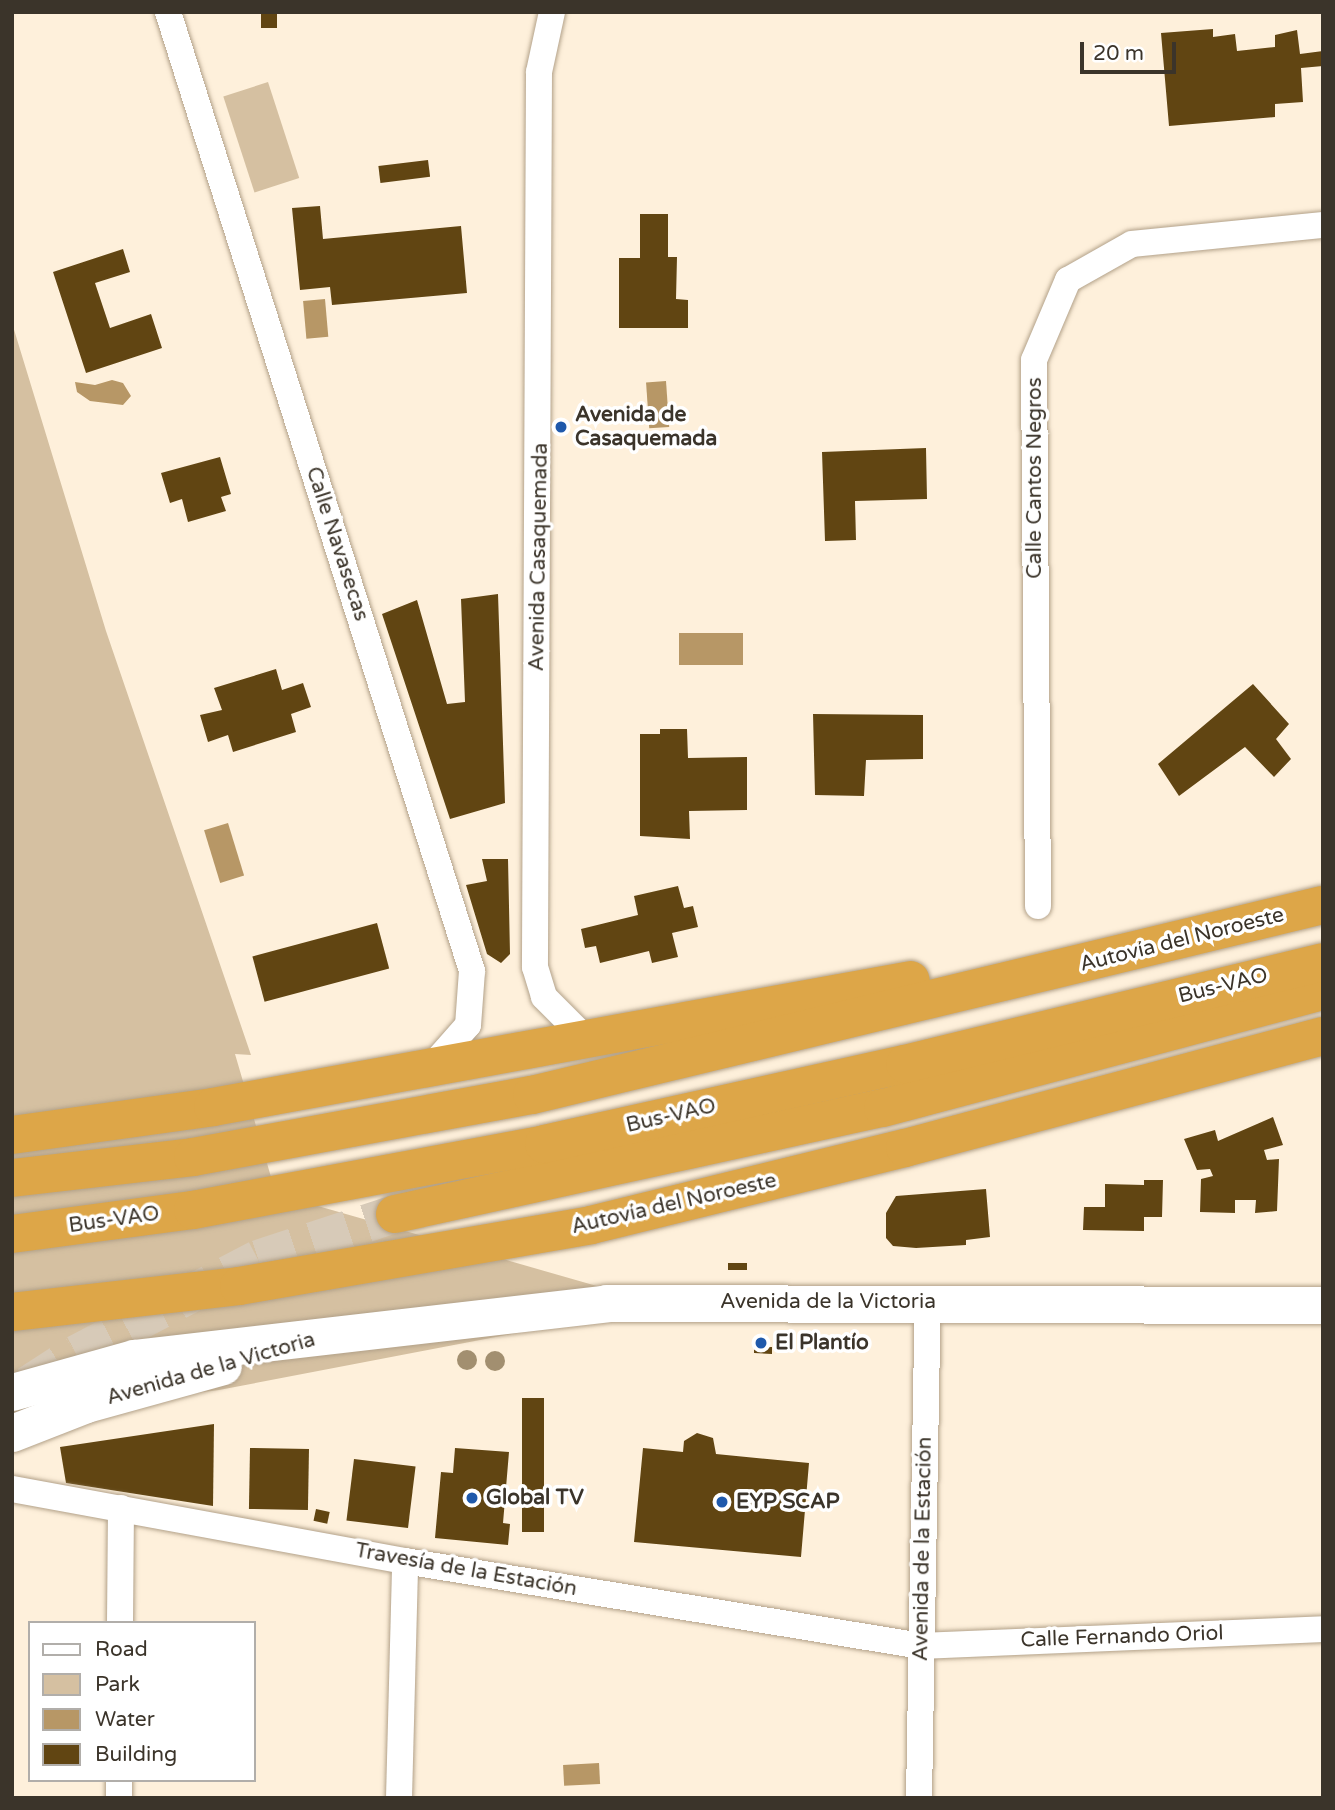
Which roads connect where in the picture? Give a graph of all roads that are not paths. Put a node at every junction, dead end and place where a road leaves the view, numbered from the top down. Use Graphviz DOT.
graph roads {
  1 [pos="168,12"];
  2 [pos="552,12"];
  3 [pos="1323,225"];
  4 [pos="1323,905"];
  5 [pos="1038,906"];
  6 [pos="1323,962"];
  7 [pos="988,987"];
  8 [pos="1323,991"];
  9 [pos="1323,1036"];
  10 [pos="588,1041"];
  11 [pos="431,1067"];
  12 [pos="12,1135"];
  13 [pos="12,1178"];
  14 [pos="395,1214"];
  15 [pos="12,1234"];
  16 [pos="928,1301"];
  17 [pos="1323,1304"];
  18 [pos="12,1312"];
  19 [pos="335,1334"];
  20 [pos="12,1392"];
  21 [pos="12,1433"];
  22 [pos="12,1489"];
  23 [pos="121,1508"];
  24 [pos="405,1561"];
  25 [pos="120,1621"];
  26 [pos="1323,1629"];
  27 [pos="921,1646"];
  28 [pos="399,1798"];
  29 [pos="919,1798"];
  1 -- 11 [label="street, Calle Navasecas"];
  2 -- 10 [label="street, Avenida Casaquemada"];
  3 -- 5 [label="street, Calle Cantos Negros"];
  4 -- 7 [label="highway, Autovía del Noroeste"];
  6 -- 15 [label="highway, Bus-VAO"];
  7 -- 10 [label="highway"];
  7 -- 13 [label="highway, Autovía del Noroeste"];
  8 -- 14 [label="highway"];
  9 -- 18 [label="highway, Autovía del Noroeste"];
  10 -- 11 [label="highway"];
  11 -- 12 [label="highway"];
  16 -- 17 [label="street, Avenida de la Victoria"];
  16 -- 19 [label="street, Avenida de la Victoria"];
  16 -- 27 [label="street, Avenida de la Estación"];
  19 -- 20 [label="street, Avenida de la Victoria"];
  19 -- 21 [label="street, Avenida de la Victoria"];
  22 -- 23 [label="street, Travesía de la Estación"];
  23 -- 24 [label="street, Travesía de la Estación"];
  23 -- 25 [label="street"];
  24 -- 27 [label="street, Travesía de la Estación"];
  24 -- 28 [label="street"];
  26 -- 27 [label="street, Calle Fernando Oriol"];
  27 -- 29 [label="street, Avenida de la Estación"];
}
